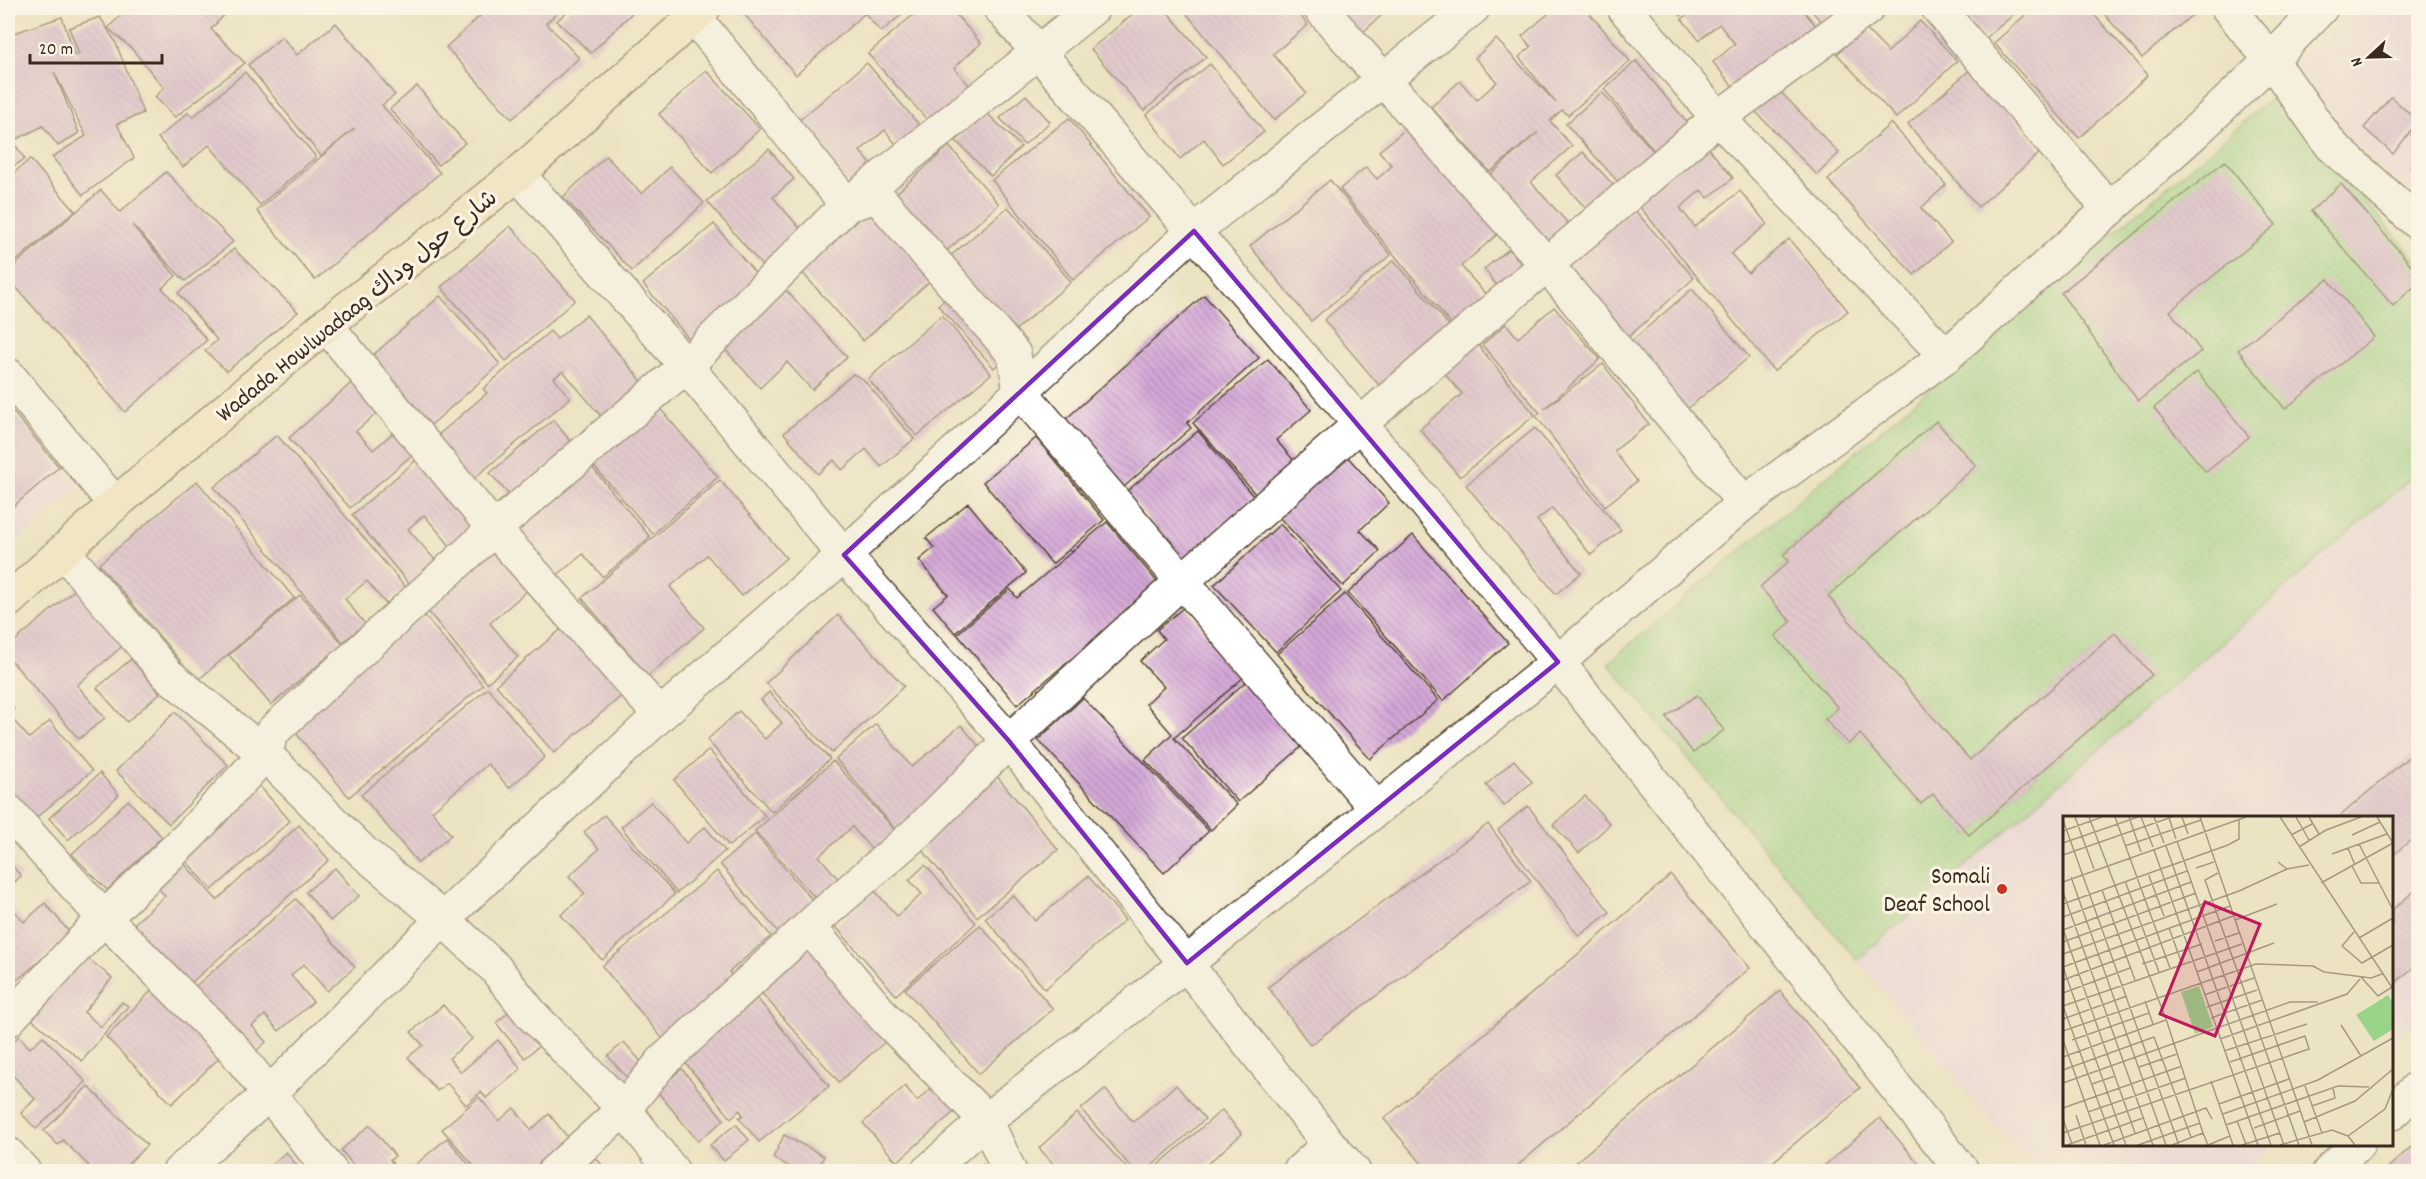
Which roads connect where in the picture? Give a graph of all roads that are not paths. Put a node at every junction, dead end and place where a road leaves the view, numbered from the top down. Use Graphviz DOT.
graph roads {
  1 [pos="1000,8"];
  2 [pos="1093,8"];
  3 [pos="1320,8"];
  4 [pos="1473,8"];
  5 [pos="1624,8"];
  6 [pos="1868,8"];
  7 [pos="1938,8"];
  8 [pos="2228,8"];
  9 [pos="2321,8"];
  10 [pos="695,10"];
  11 [pos="1040,53"];
  12 [pos="2271,60"];
  13 [pos="1384,80"];
  14 [pos="1718,118"];
  15 [pos="518,174"];
  16 [pos="847,205"];
  17 [pos="2110,210"];
  18 [pos="2418,223"];
  19 [pos="1194,231"];
  20 [pos="1547,265"];
  21 [pos="326,325"];
  22 [pos="1946,356"];
  23 [pos="686,366"];
  24 [pos="8,375"];
  25 [pos="1020,391"];
  26 [pos="1360,424"];
  27 [pos="1744,503"];
  28 [pos="115,504"];
  29 [pos="494,529"];
  30 [pos="64,552"];
  31 [pos="844,555"];
  32 [pos="1182,582"];
  33 [pos="8,601"];
  34 [pos="1558,662"];
  35 [pos="660,715"];
  36 [pos="1009,741"];
  37 [pos="265,754"];
  38 [pos="1376,808"];
  39 [pos="8,811"];
  40 [pos="104,918"];
  41 [pos="443,919"];
  42 [pos="809,927"];
  43 [pos="1187,963"];
  44 [pos="8,1020"];
  45 [pos="2418,1087"];
  46 [pos="270,1093"];
  47 [pos="624,1109"];
  48 [pos="2393,1111"];
  49 [pos="986,1120"];
  50 [pos="1329,1144"];
  51 [pos="2356,1146"];
  52 [pos="8,1154"];
  53 [pos="24,1172"];
  54 [pos="179,1172"];
  55 [pos="331,1172"];
  56 [pos="554,1172"];
  57 [pos="673,1172"];
  58 [pos="927,1172"];
  59 [pos="1010,1172"];
  60 [pos="1299,1172"];
  61 [pos="1354,1172"];
  62 [pos="1963,1172"];
  63 [pos="2329,1172"];
  1 -- 11 [label="street"];
  2 -- 11 [label="street"];
  3 -- 13 [label="street"];
  4 -- 13 [label="street"];
  5 -- 14 [label="street"];
  6 -- 14 [label="street"];
  7 -- 17 [label="street"];
  8 -- 12 [label="street"];
  9 -- 12 [label="street"];
  10 -- 15 [label="street, Wadada Howlwadaag شارع حول وداك"];
  10 -- 16 [label="street"];
  11 -- 16 [label="street"];
  11 -- 19 [label="street"];
  12 -- 17 [label="street"];
  12 -- 18 [label="street"];
  13 -- 19 [label="street"];
  13 -- 20 [label="street"];
  14 -- 20 [label="street"];
  14 -- 22 [label="street"];
  15 -- 21 [label="street, Wadada Howlwadaag شارع حول وداك"];
  15 -- 23 [label="street"];
  16 -- 23 [label="street"];
  16 -- 25 [label="street"];
  17 -- 22 [label="street"];
  19 -- 25 [label="street"];
  19 -- 26 [label="street"];
  20 -- 26 [label="street"];
  20 -- 27 [label="street"];
  21 -- 28 [label="street, Wadada Howlwadaag شارع حول وداك"];
  21 -- 29 [label="street"];
  22 -- 27 [label="street"];
  23 -- 29 [label="street"];
  23 -- 31 [label="street"];
  24 -- 28 [label="street"];
  25 -- 31 [label="street"];
  25 -- 32 [label="street"];
  26 -- 32 [label="street"];
  26 -- 34 [label="street"];
  27 -- 34 [label="street"];
  28 -- 30 [label="street, Wadada Howlwadaag شارع حول وداك"];
  29 -- 35 [label="street"];
  29 -- 37 [label="street"];
  30 -- 33 [label="street, Wadada Howlwadaag شارع حول وداك"];
  30 -- 37 [label="street"];
  31 -- 35 [label="street"];
  31 -- 36 [label="street"];
  32 -- 36 [label="street"];
  32 -- 38 [label="street"];
  34 -- 38 [label="street"];
  34 -- 62 [label="street"];
  35 -- 41 [label="street"];
  36 -- 42 [label="street"];
  36 -- 43 [label="street"];
  37 -- 40 [label="street"];
  37 -- 41 [label="street"];
  38 -- 43 [label="street"];
  39 -- 40 [label="street"];
  40 -- 44 [label="street"];
  40 -- 46 [label="street"];
  41 -- 46 [label="street"];
  41 -- 47 [label="street"];
  42 -- 47 [label="street"];
  42 -- 49 [label="street"];
  43 -- 49 [label="street"];
  43 -- 50 [label="street"];
  45 -- 48 [label="street"];
  46 -- 54 [label="street"];
  46 -- 55 [label="street"];
  47 -- 56 [label="street"];
  47 -- 57 [label="street"];
  49 -- 58 [label="street"];
  49 -- 59 [label="street"];
  50 -- 60 [label="street"];
  50 -- 61 [label="street"];
  51 -- 63 [label="street"];
  52 -- 53 [label="street"];
}
